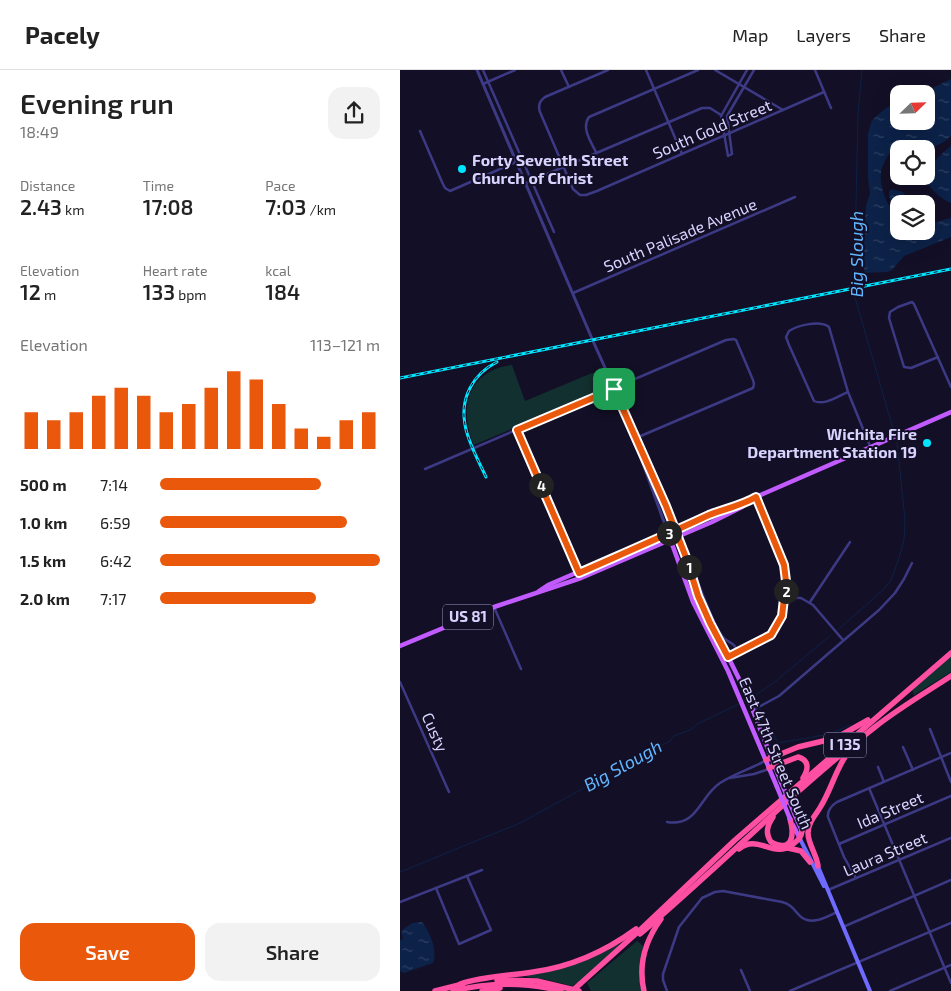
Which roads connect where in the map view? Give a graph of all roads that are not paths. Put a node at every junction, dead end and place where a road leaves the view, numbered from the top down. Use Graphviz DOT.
graph roads {
  1 [pos="477,70"];
  2 [pos="483,70"];
  3 [pos="515,70"];
  4 [pos="561,70"];
  5 [pos="606,70"];
  6 [pos="646,70"];
  7 [pos="698,70"];
  8 [pos="715,70"];
  9 [pos="747,70"];
  10 [pos="754,70"];
  11 [pos="814,70"];
  12 [pos="489,82"];
  13 [pos="483,84"];
  14 [pos="739,84"];
  15 [pos="569,87"];
  16 [pos="744,87"];
  17 [pos="654,89"];
  18 [pos="824,92"];
  19 [pos="831,108"];
  20 [pos="783,110"];
  21 [pos="721,115"];
  22 [pos="668,121"];
  23 [pos="420,131"];
  24 [pos="729,134"];
  25 [pos="724,136"];
  26 [pos="596,152"];
  27 [pos="682,154"];
  28 [pos="516,162"];
  29 [pos="564,166"];
  30 [pos="531,180"];
  31 [pos="526,183"];
  32 [pos="795,197"];
  33 [pos="554,232"];
  34 [pos="573,293"];
  35 [pos="938,357"];
  36 [pos="951,387"];
  37 [pos="614,389"];
  38 [pos="848,392"];
  39 [pos="951,412"];
  40 [pos="517,430"];
  41 [pos="636,438"];
  42 [pos="870,448"];
  43 [pos="425,469"];
  44 [pos="754,498"];
  45 [pos="675,531"];
  46 [pos="668,534"];
  47 [pos="677,536"];
  48 [pos="670,540"];
  49 [pos="850,542"];
  50 [pos="688,551"];
  51 [pos="912,563"];
  52 [pos="683,573"];
  53 [pos="580,575"];
  54 [pos="703,594"];
  55 [pos="698,596"];
  56 [pos="785,596"];
  57 [pos="693,602"];
  58 [pos="810,602"];
  59 [pos="494,607"];
  60 [pos="710,623"];
  61 [pos="843,641"];
  62 [pos="400,646"];
  63 [pos="951,649"];
  64 [pos="738,652"];
  65 [pos="951,653"];
  66 [pos="728,657"];
  67 [pos="722,660"];
  68 [pos="520,669"];
  69 [pos="930,670"];
  70 [pos="951,676"];
  71 [pos="400,682"];
  72 [pos="911,686"];
  73 [pos="752,708"];
  74 [pos="930,730"];
  75 [pos="864,735"];
  76 [pos="903,747"];
  77 [pos="951,753"];
  78 [pos="772,757"];
  79 [pos="941,757"];
  80 [pos="766,760"];
  81 [pos="772,767"];
  82 [pos="878,767"];
  83 [pos="912,770"];
  84 [pos="729,779"];
  85 [pos="884,782"];
  86 [pos="951,782"];
  87 [pos="798,786"];
  88 [pos="869,788"];
  89 [pos="449,792"];
  90 [pos="951,796"];
  91 [pos="780,809"];
  92 [pos="793,817"];
  93 [pos="667,822"];
  94 [pos="884,824"];
  95 [pos="802,831"];
  96 [pos="951,838"];
  97 [pos="800,839"];
  98 [pos="839,844"];
  99 [pos="788,848"];
  100 [pos="899,860"];
  101 [pos="810,862"];
  102 [pos="818,866"];
  103 [pos="714,868"];
  104 [pos="482,870"];
  105 [pos="467,876"];
  106 [pos="856,878"];
  107 [pos="951,880"];
  108 [pos="436,888"];
  109 [pos="828,891"];
  110 [pos="914,896"];
  111 [pos="400,902"];
  112 [pos="667,912"];
  113 [pos="837,912"];
  114 [pos="654,915"];
  115 [pos="951,923"];
  116 [pos="843,927"];
  117 [pos="929,932"];
  118 [pos="858,963"];
  119 [pos="951,965"];
  120 [pos="944,968"];
  121 [pos="741,970"];
  122 [pos="951,983"];
  123 [pos="460,984"];
  124 [pos="581,984"];
  125 [pos="435,991"];
  126 [pos="453,991"];
  127 [pos="482,991"];
  128 [pos="560,991"];
  129 [pos="575,991"];
  130 [pos="644,991"];
  131 [pos="667,991"];
  132 [pos="750,991"];
  133 [pos="790,991"];
  134 [pos="870,991"];
  135 [pos="890,991"];
  1 -- 13 [label="street"];
  2 -- 12 [label="street"];
  3 -- 12 [label="street"];
  4 -- 15 [label="street"];
  5 -- 15 [label="street"];
  6 -- 17 [label="street"];
  7 -- 17 [label="street"];
  8 -- 14 [label="street"];
  9 -- 14 [label="street"];
  10 -- 16 [label="street"];
  11 -- 18 [label="street"];
  12 -- 13 [label="street"];
  12 -- 30 [label="street"];
  13 -- 28 [label="street"];
  14 -- 16 [label="street"];
  14 -- 21 [label="street"];
  15 -- 29 [label="street"];
  16 -- 20 [label="street"];
  16 -- 24 [label="street"];
  17 -- 22 [label="street"];
  17 -- 26 [label="street"];
  18 -- 19 [label="street"];
  18 -- 20 [label="street, South Gold Street"];
  20 -- 24 [label="street, South Gold Street"];
  21 -- 22 [label="street"];
  21 -- 25 [label="street"];
  22 -- 26 [label="street"];
  22 -- 27 [label="street"];
  23 -- 28 [label="street"];
  24 -- 25 [label="street, South Gold Street"];
  24 -- 25 [label="street"];
  25 -- 27 [label="street, South Gold Street"];
  26 -- 29 [label="street"];
  27 -- 29 [label="street, South Gold Street"];
  28 -- 31 [label="street"];
  29 -- 30 [label="street"];
  30 -- 31 [label="street"];
  30 -- 33 [label="street"];
  31 -- 34 [label="street"];
  32 -- 34 [label="street, South Palisade Avenue"];
  34 -- 37 [label="street"];
  35 -- 35 [label="street"];
  35 -- 36 [label="street"];
  37 -- 40 [label="street"];
  37 -- 41 [label="street"];
  37 -- 41 [label="street"];
  38 -- 38 [label="street"];
  38 -- 42 [label="street"];
  39 -- 42 [label="main road"];
  40 -- 43 [label="street"];
  40 -- 53 [label="street"];
  41 -- 45 [label="street, East 47th Street South"];
  41 -- 46 [label="street, East 47th Street South"];
  42 -- 44 [label="main road"];
  44 -- 45 [label="main road"];
  44 -- 47 [label="main road"];
  44 -- 56 [label="street"];
  45 -- 46 [label="main road, US 81"];
  45 -- 47 [label="main road, East 47th Street South"];
  46 -- 48 [label="main road, East 47th Street South"];
  46 -- 53 [label="main road, US 81"];
  47 -- 48 [label="main road"];
  47 -- 55 [label="main road, East 47th Street South"];
  48 -- 52 [label="main road, East 47th Street South"];
  48 -- 53 [label="main road, US 81"];
  49 -- 58 [label="street"];
  50 -- 54 [label="street"];
  51 -- 61 [label="street"];
  52 -- 55 [label="main road"];
  52 -- 57 [label="main road, East 47th Street South"];
  53 -- 59 [label="main road, US 81"];
  54 -- 55 [label="street"];
  54 -- 64 [label="street"];
  55 -- 60 [label="main road, East 47th Street South"];
  56 -- 58 [label="street"];
  56 -- 64 [label="street"];
  57 -- 60 [label="main road"];
  57 -- 67 [label="main road, East 47th Street South"];
  58 -- 61 [label="street"];
  59 -- 62 [label="main road, US 81"];
  59 -- 68 [label="street"];
  60 -- 66 [label="main road, East 47th Street South"];
  61 -- 73 [label="street"];
  63 -- 69 [label="highway"];
  64 -- 66 [label="street"];
  65 -- 69 [label="highway, I 135"];
  66 -- 67 [label="street"];
  66 -- 73 [label="main road, East 47th Street South"];
  67 -- 80 [label="main road, East 47th Street South"];
  69 -- 72 [label="highway, I 135"];
  70 -- 75 [label="highway, I 135"];
  71 -- 89 [label="street, Custy"];
  72 -- 78 [label="highway"];
  72 -- 87 [label="highway, I 135"];
  73 -- 78 [label="main road, East 47th Street South"];
  74 -- 79 [label="street"];
  75 -- 91 [label="highway, I 135"];
  75 -- 102 [label="highway"];
  76 -- 83 [label="street"];
  77 -- 79 [label="street"];
  78 -- 80 [label="highway"];
  78 -- 81 [label="main road, East 47th Street South"];
  79 -- 83 [label="street"];
  79 -- 86 [label="street"];
  80 -- 81 [label="main road, East 47th Street South"];
  80 -- 84 [label="street"];
  81 -- 84 [label="street"];
  81 -- 87 [label="highway"];
  81 -- 92 [label="main road, East 47th Street South, bridge"];
  81 -- 92 [label="main road, East 47th Street South, bridge"];
  82 -- 85 [label="street"];
  83 -- 85 [label="street"];
  84 -- 93 [label="street"];
  85 -- 88 [label="street"];
  87 -- 114 [label="highway, I 135"];
  88 -- 94 [label="street"];
  88 -- 98 [label="street"];
  90 -- 94 [label="street, Ida Street"];
  91 -- 92 [label="highway"];
  91 -- 103 [label="highway, I 135"];
  92 -- 95 [label="main road, East 47th Street South"];
  92 -- 97 [label="main road, East 47th Street South"];
  94 -- 98 [label="street, Ida Street"];
  94 -- 100 [label="street"];
  95 -- 97 [label="highway"];
  95 -- 102 [label="main road, East 47th Street South"];
  96 -- 100 [label="street, Laura Street"];
  97 -- 99 [label="highway"];
  97 -- 101 [label="main road, East 47th Street South"];
  98 -- 106 [label="street"];
  99 -- 101 [label="highway"];
  99 -- 103 [label="highway"];
  100 -- 106 [label="street, Laura Street"];
  100 -- 110 [label="street"];
  101 -- 109 [label="main road, East 47th Street South"];
  102 -- 109 [label="main road, East 47th Street South"];
  103 -- 112 [label="highway, I 135"];
  104 -- 105 [label="street"];
  105 -- 108 [label="street"];
  105 -- 108 [label="street"];
  106 -- 109 [label="street, Laura Street"];
  107 -- 110 [label="street"];
  108 -- 111 [label="street"];
  109 -- 113 [label="main road, East 47th Street South"];
  110 -- 116 [label="street"];
  110 -- 117 [label="street"];
  112 -- 124 [label="highway"];
  112 -- 130 [label="highway"];
  113 -- 116 [label="main road, East 47th Street South"];
  113 -- 131 [label="street"];
  114 -- 123 [label="highway"];
  114 -- 124 [label="highway"];
  115 -- 117 [label="street"];
  116 -- 118 [label="main road, East 47th Street South"];
  117 -- 118 [label="street"];
  117 -- 120 [label="street"];
  118 -- 133 [label="street"];
  118 -- 134 [label="main road, East 47th Street South"];
  119 -- 120 [label="street"];
  120 -- 122 [label="street"];
  120 -- 135 [label="street"];
  121 -- 132 [label="street"];
  123 -- 125 [label="highway"];
  123 -- 129 [label="highway"];
  124 -- 129 [label="highway, bridge"];
  126 -- 128 [label="highway"];
  127 -- 128 [label="highway"];
}
